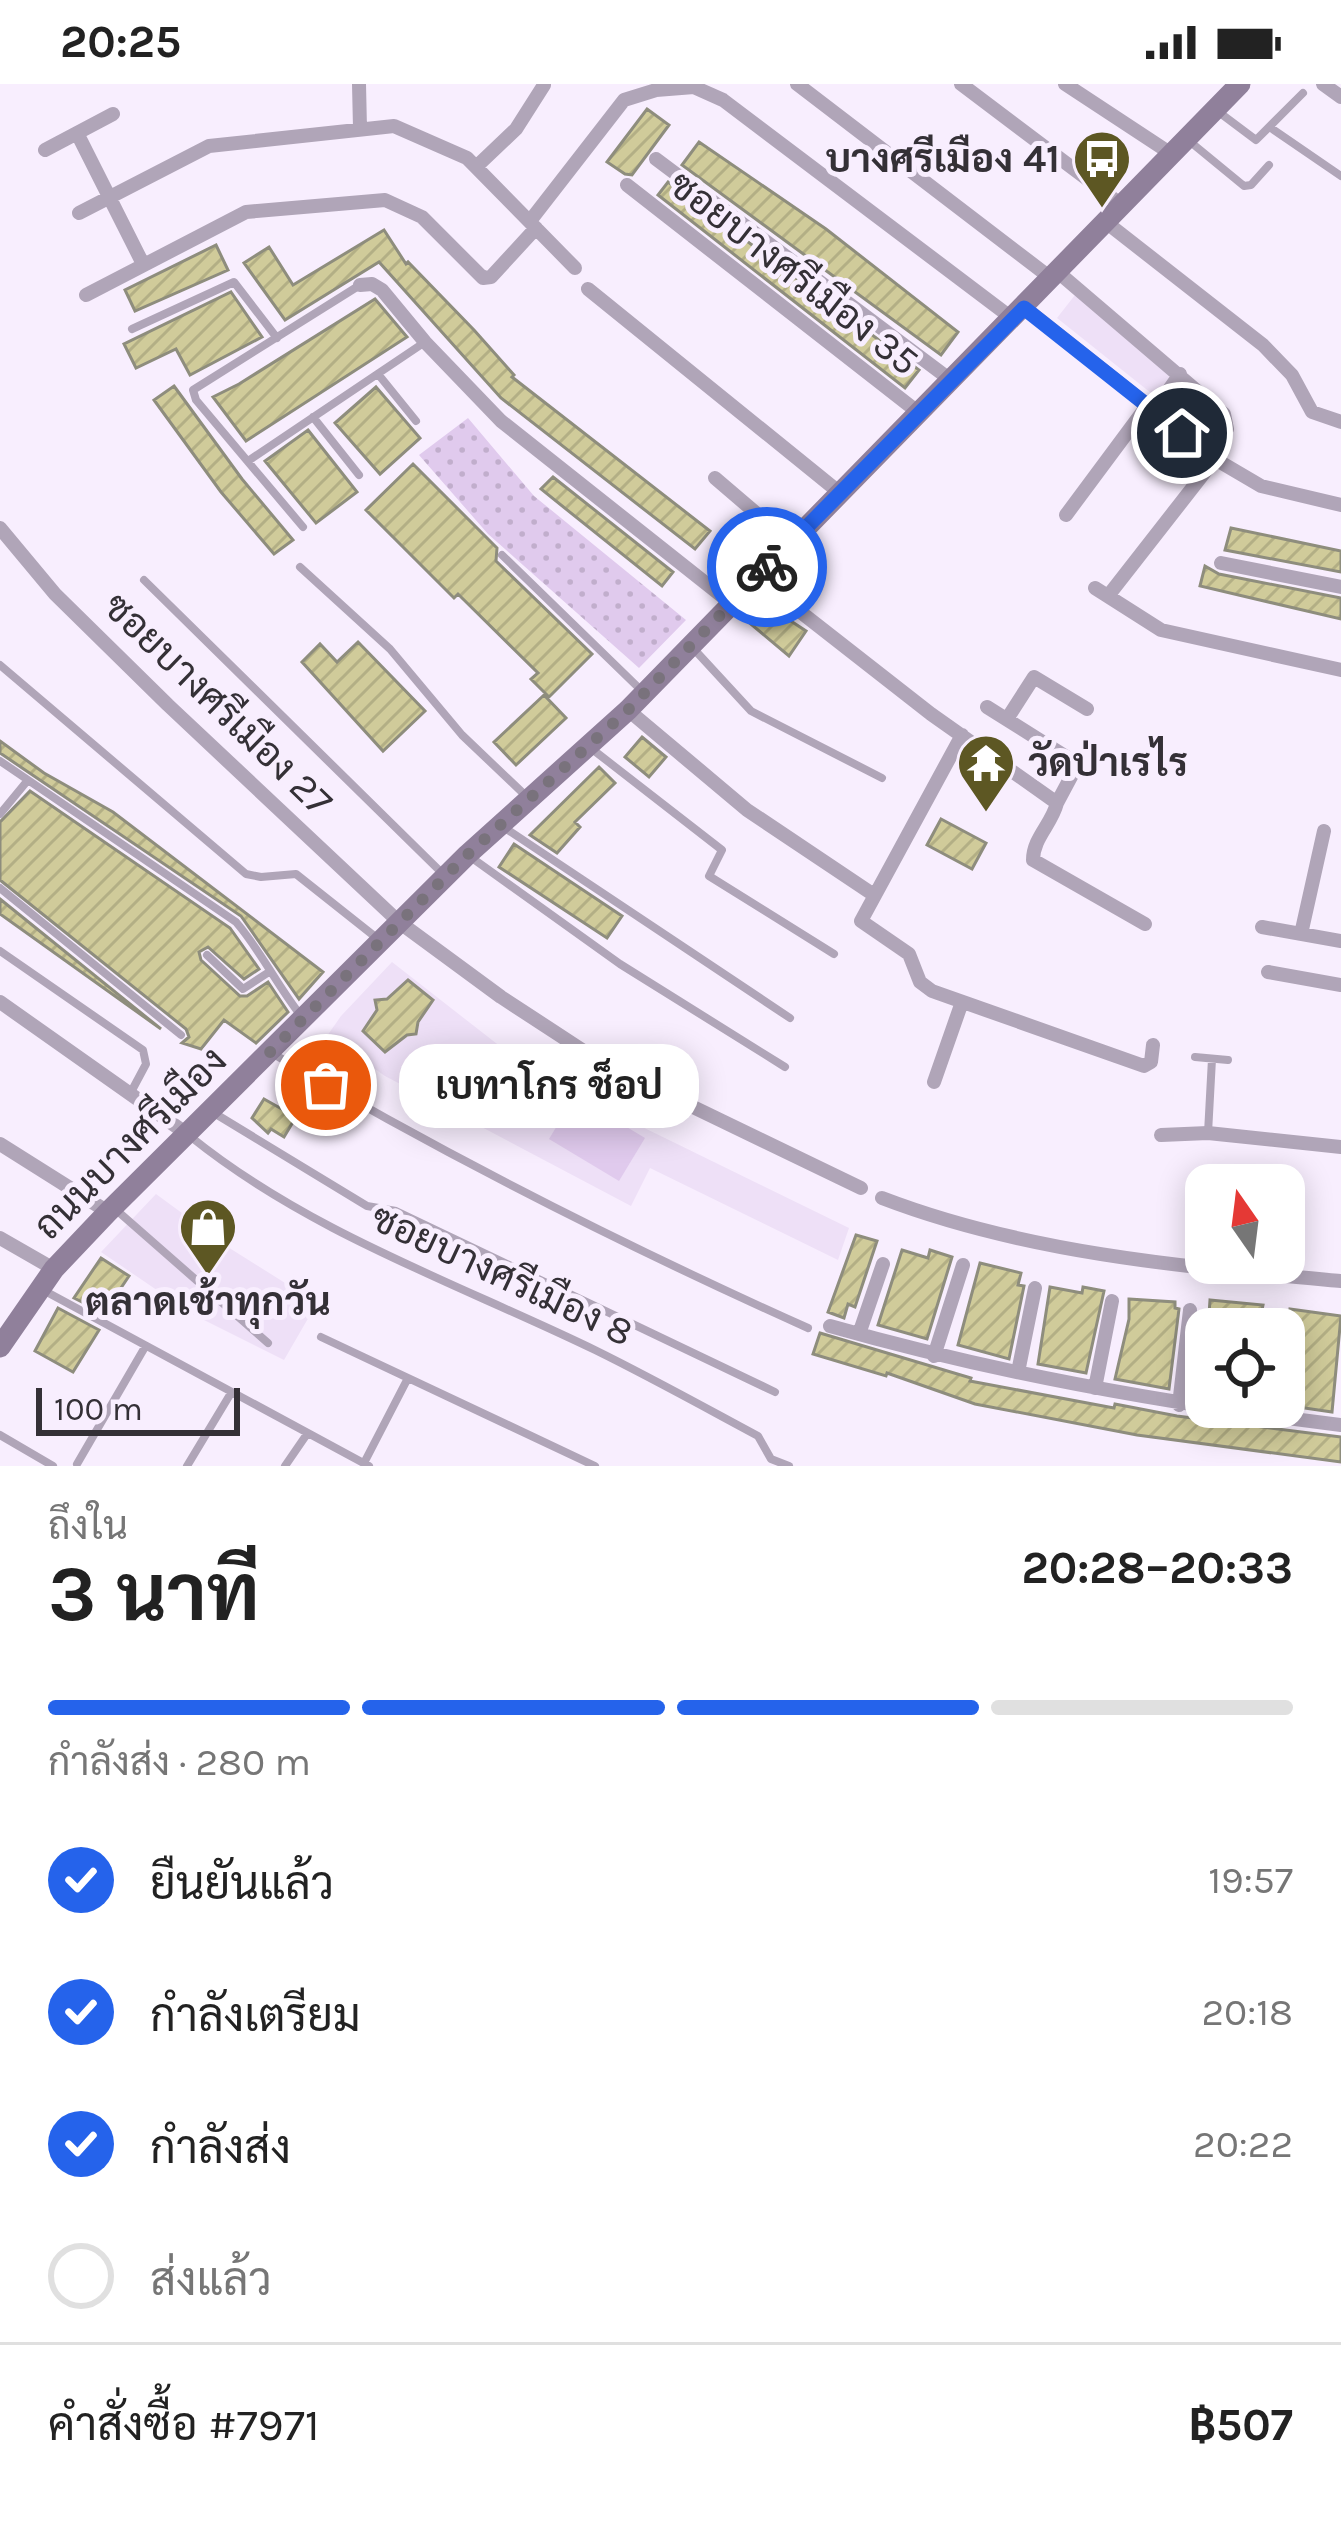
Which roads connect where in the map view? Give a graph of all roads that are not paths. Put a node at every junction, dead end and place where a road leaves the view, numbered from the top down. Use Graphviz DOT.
graph roads {
  1 [pos="359,84"];
  2 [pos="797,84"];
  3 [pos="961,84"];
  4 [pos="1066,84"];
  5 [pos="1240,84"];
  6 [pos="1323,84"];
  7 [pos="544,85"];
  8 [pos="1303,93"];
  9 [pos="1341,97"];
  10 [pos="1215,109"];
  11 [pos="113,114"];
  12 [pos="360,128"];
  13 [pos="1271,128"];
  14 [pos="77,133"];
  15 [pos="1180,147"];
  16 [pos="45,150"];
  17 [pos="656,159"];
  18 [pos="1269,165"];
  19 [pos="476,167"];
  20 [pos="1341,176"];
  21 [pos="627,184"];
  22 [pos="109,197"];
  23 [pos="1123,206"];
  24 [pos="79,213"];
  25 [pos="1107,223"];
  26 [pos="533,225"];
  27 [pos="143,264"];
  28 [pos="575,268"];
  29 [pos="1056,276"];
  30 [pos="360,285"];
  31 [pos="588,289"];
  32 [pos="86,295"];
  33 [pos="1019,314"];
  34 [pos="132,328"];
  35 [pos="277,338"];
  36 [pos="425,342"];
  37 [pos="377,374"];
  38 [pos="1180,374"];
  39 [pos="952,380"];
  40 [pos="1150,408"];
  41 [pos="920,413"];
  42 [pos="314,417"];
  43 [pos="416,421"];
  44 [pos="1341,422"];
  45 [pos="1212,457"];
  46 [pos="248,460"];
  47 [pos="359,476"];
  48 [pos="715,478"];
  49 [pos="839,493"];
  50 [pos="1341,505"];
  51 [pos="1066,515"];
  52 [pos="303,527"];
  53 [pos="0,528"];
  54 [pos="791,543"];
  55 [pos="502,555"];
  56 [pos="1221,563"];
  57 [pos="300,567"];
  58 [pos="757,578"];
  59 [pos="144,580"];
  60 [pos="1341,587"];
  61 [pos="732,604"];
  62 [pos="691,646"];
  63 [pos="0,665"];
  64 [pos="1341,670"];
  65 [pos="636,702"];
  66 [pos="987,707"];
  67 [pos="1087,709"];
  68 [pos="1006,719"];
  69 [pos="962,735"];
  70 [pos="587,746"];
  71 [pos="0,761"];
  72 [pos="882,778"];
  73 [pos="28,780"];
  74 [pos="528,797"];
  75 [pos="1057,802"];
  76 [pos="0,814"];
  77 [pos="500,825"];
  78 [pos="1324,831"];
  79 [pos="467,855"];
  80 [pos="446,876"];
  81 [pos="0,887"];
  82 [pos="874,895"];
  83 [pos="399,922"];
  84 [pos="1145,924"];
  85 [pos="1262,927"];
  86 [pos="1301,934"];
  87 [pos="380,940"];
  88 [pos="1341,941"];
  89 [pos="0,951"];
  90 [pos="834,953"];
  91 [pos="206,955"];
  92 [pos="269,972"];
  93 [pos="1268,972"];
  94 [pos="1341,985"];
  95 [pos="0,1002"];
  96 [pos="962,1002"];
  97 [pos="303,1018"];
  98 [pos="790,1018"];
  99 [pos="181,1035"];
  100 [pos="1153,1045"];
  101 [pos="270,1052"];
  102 [pos="1195,1057"];
  103 [pos="1212,1059"];
  104 [pos="1228,1060"];
  105 [pos="785,1067"];
  106 [pos="934,1082"];
  107 [pos="130,1094"];
  108 [pos="212,1111"];
  109 [pos="1208,1133"];
  110 [pos="187,1134"];
  111 [pos="1161,1135"];
  112 [pos="0,1144"];
  113 [pos="1341,1147"];
  114 [pos="862,1188"];
  115 [pos="882,1198"];
  116 [pos="111,1210"];
  117 [pos="0,1238"];
  118 [pos="883,1264"];
  119 [pos="963,1264"];
  120 [pos="47,1279"];
  121 [pos="1341,1281"];
  122 [pos="1035,1288"];
  123 [pos="1112,1300"];
  124 [pos="830,1326"];
  125 [pos="808,1328"];
  126 [pos="860,1334"];
  127 [pos="321,1337"];
  128 [pos="1,1342"];
  129 [pos="268,1343"];
  130 [pos="145,1346"];
  131 [pos="1185,1353"];
  132 [pos="934,1356"];
  133 [pos="1018,1372"];
  134 [pos="407,1378"];
  135 [pos="1095,1388"];
  136 [pos="775,1392"];
  137 [pos="231,1393"];
  138 [pos="1179,1405"];
  139 [pos="1185,1405"];
  140 [pos="1305,1417"];
  141 [pos="1341,1422"];
  142 [pos="307,1434"];
  143 [pos="0,1435"];
  144 [pos="77,1463"];
  145 [pos="367,1465"];
  146 [pos="53,1466"];
  147 [pos="187,1466"];
  148 [pos="285,1466"];
  149 [pos="595,1466"];
  150 [pos="789,1466"];
  1 -- 12 [label="street"];
  2 -- 29 [label="street"];
  3 -- 23 [label="street"];
  4 -- 15 [label="street"];
  5 -- 10 [label="street, ถนนบางศรีเมือง"];
  6 -- 9 [label="street"];
  7 -- 19 [label="street"];
  8 -- 13 [label="lane"];
  10 -- 13 [label="lane"];
  10 -- 15 [label="street, ถนนบางศรีเมือง"];
  11 -- 14 [label="street"];
  12 -- 19 [label="street"];
  12 -- 22 [label="street"];
  13 -- 20 [label="lane"];
  14 -- 16 [label="street"];
  14 -- 22 [label="street"];
  15 -- 18 [label="lane"];
  15 -- 23 [label="street, ถนนบางศรีเมือง"];
  17 -- 39 [label="street"];
  19 -- 26 [label="street"];
  21 -- 41 [label="street, ซอยบางศรีเมือง 35"];
  22 -- 24 [label="street"];
  22 -- 27 [label="street"];
  23 -- 25 [label="street, ถนนบางศรีเมือง"];
  25 -- 29 [label="street, ถนนบางศรีเมือง"];
  25 -- 44 [label="street"];
  26 -- 27 [label="street"];
  26 -- 28 [label="street"];
  26 -- 33 [label="street"];
  27 -- 32 [label="street"];
  29 -- 33 [label="street, ถนนบางศรีเมือง"];
  29 -- 38 [label="street"];
  30 -- 35 [label="lane"];
  30 -- 36 [label="street"];
  31 -- 49 [label="street"];
  33 -- 39 [label="street, ถนนบางศรีเมือง"];
  33 -- 40 [label="street"];
  34 -- 35 [label="lane"];
  35 -- 46 [label="lane"];
  36 -- 37 [label="lane"];
  36 -- 61 [label="street"];
  37 -- 42 [label="lane"];
  37 -- 43 [label="lane"];
  38 -- 40 [label="street"];
  38 -- 45 [label="street"];
  39 -- 41 [label="street, ถนนบางศรีเมือง"];
  40 -- 45 [label="street"];
  40 -- 51 [label="street"];
  41 -- 49 [label="street, ถนนบางศรีเมือง"];
  42 -- 46 [label="lane"];
  42 -- 47 [label="lane"];
  45 -- 50 [label="street"];
  45 -- 64 [label="street"];
  46 -- 52 [label="lane"];
  48 -- 54 [label="street"];
  49 -- 54 [label="street, ถนนบางศรีเมือง"];
  53 -- 83 [label="street, ซอยบางศรีเมือง 27"];
  54 -- 58 [label="street, ถนนบางศรีเมือง"];
  55 -- 65 [label="lane"];
  56 -- 60 [label="street"];
  57 -- 74 [label="lane"];
  58 -- 61 [label="street, ถนนบางศรีเมือง"];
  58 -- 69 [label="street"];
  59 -- 80 [label="lane"];
  61 -- 62 [label="street, ถนนบางศรีเมือง"];
  62 -- 65 [label="street, ถนนบางศรีเมือง"];
  62 -- 72 [label="lane"];
  63 -- 87 [label="lane"];
  65 -- 70 [label="street, ถนนบางศรีเมือง"];
  65 -- 82 [label="street"];
  66 -- 68 [label="street"];
  67 -- 68 [label="street"];
  68 -- 75 [label="street"];
  69 -- 75 [label="street"];
  69 -- 82 [label="street"];
  70 -- 74 [label="street, ถนนบางศรีเมือง"];
  70 -- 90 [label="lane"];
  71 -- 73 [label="lane"];
  73 -- 76 [label="lane"];
  73 -- 92 [label="lane"];
  74 -- 77 [label="street, ถนนบางศรีเมือง"];
  75 -- 84 [label="street"];
  77 -- 79 [label="street, ถนนบางศรีเมือง"];
  77 -- 98 [label="lane"];
  78 -- 86 [label="street"];
  79 -- 80 [label="street, ถนนบางศรีเมือง"];
  79 -- 105 [label="lane"];
  80 -- 83 [label="street, ถนนบางศรีเมือง"];
  81 -- 99 [label="lane"];
  82 -- 96 [label="street"];
  83 -- 87 [label="street, ถนนบางศรีเมือง"];
  83 -- 114 [label="street, ซอยบางศรีเมือง 27"];
  85 -- 86 [label="street"];
  86 -- 88 [label="street"];
  87 -- 97 [label="street, ถนนบางศรีเมือง"];
  89 -- 107 [label="lane"];
  91 -- 92 [label="lane"];
  92 -- 97 [label="lane"];
  93 -- 94 [label="street"];
  95 -- 107 [label="street"];
  96 -- 100 [label="street"];
  96 -- 106 [label="street"];
  97 -- 101 [label="street, ถนนบางศรีเมือง"];
  101 -- 108 [label="street, ถนนบางศรีเมือง"];
  101 -- 125 [label="lane"];
  102 -- 103 [label="lane"];
  103 -- 104 [label="lane"];
  103 -- 109 [label="lane"];
  107 -- 110 [label="street"];
  108 -- 110 [label="street, ถนนบางศรีเมือง"];
  108 -- 136 [label="lane"];
  109 -- 111 [label="street"];
  109 -- 113 [label="street"];
  110 -- 116 [label="street, ถนนบางศรีเมือง"];
  110 -- 150 [label="lane, ซอยบางศรีเมือง 8"];
  112 -- 116 [label="street"];
  115 -- 121 [label="street"];
  116 -- 120 [label="street, ถนนบางศรีเมือง"];
  116 -- 129 [label="lane"];
  117 -- 120 [label="street"];
  118 -- 126 [label="street"];
  119 -- 132 [label="street"];
  120 -- 128 [label="street, ถนนบางศรีเมือง"];
  120 -- 130 [label="lane"];
  122 -- 133 [label="street"];
  123 -- 135 [label="street"];
  124 -- 126 [label="street"];
  126 -- 132 [label="street"];
  127 -- 134 [label="lane"];
  130 -- 137 [label="lane"];
  130 -- 144 [label="lane"];
  131 -- 138 [label="street"];
  132 -- 133 [label="street"];
  133 -- 135 [label="street"];
  134 -- 145 [label="lane"];
  134 -- 149 [label="lane"];
  135 -- 138 [label="street"];
  137 -- 142 [label="lane"];
  137 -- 147 [label="lane"];
  138 -- 139 [label="street"];
  140 -- 141 [label="street"];
  142 -- 145 [label="lane"];
  142 -- 148 [label="lane"];
  143 -- 146 [label="lane"];
}
